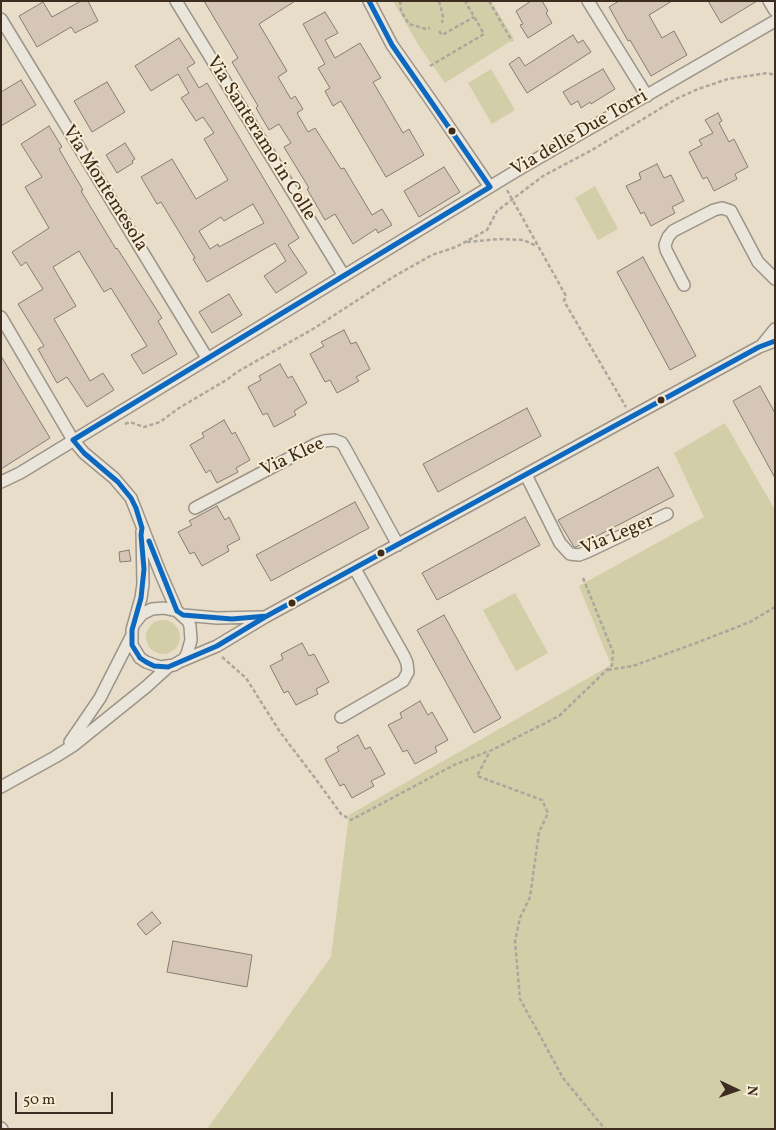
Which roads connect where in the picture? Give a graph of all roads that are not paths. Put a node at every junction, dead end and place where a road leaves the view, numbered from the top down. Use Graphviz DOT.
graph roads {
  1 [pos="176,1"];
  2 [pos="369,1"];
  3 [pos="588,1"];
  4 [pos="769,1"];
  5 [pos="775,11"];
  6 [pos="1,19"];
  7 [pos="775,21"];
  8 [pos="647,96"];
  9 [pos="490,187"];
  10 [pos="344,276"];
  11 [pos="775,279"];
  12 [pos="684,285"];
  13 [pos="1,317"];
  14 [pos="775,329"];
  15 [pos="775,341"];
  16 [pos="759,347"];
  17 [pos="207,358"];
  18 [pos="73,440"];
  19 [pos="526,475"];
  20 [pos="1,482"];
  21 [pos="196,508"];
  22 [pos="667,514"];
  23 [pos="142,528"];
  24 [pos="398,546"];
  25 [pos="355,569"];
  26 [pos="180,613"];
  27 [pos="265,617"];
  28 [pos="134,624"];
  29 [pos="131,637"];
  30 [pos="174,665"];
  31 [pos="341,717"];
  32 [pos="64,752"];
  33 [pos="1,787"];
  1 -- 10 [label="street, Via Santeramo in Colle"];
  2 -- 9 [label="street"];
  3 -- 8 [label="street"];
  4 -- 5 [label="street"];
  6 -- 17 [label="street, Via Montemesola"];
  7 -- 8 [label="street, Via delle Due Torri"];
  8 -- 9 [label="street, Via delle Due Torri"];
  9 -- 10 [label="street, Via delle Due Torri"];
  10 -- 17 [label="street, Via delle Due Torri"];
  11 -- 12 [label="street"];
  13 -- 18 [label="street"];
  14 -- 16 [label="street"];
  15 -- 16 [label="street"];
  16 -- 19 [label="street"];
  17 -- 18 [label="street, Via delle Due Torri"];
  18 -- 20 [label="street, Via delle Due Torri"];
  18 -- 23 [label="street"];
  19 -- 22 [label="street, Via Leger"];
  19 -- 24 [label="street"];
  21 -- 24 [label="street, Via Klee"];
  23 -- 26 [label="street"];
  23 -- 28 [label="street"];
  24 -- 25 [label="street"];
  25 -- 27 [label="street"];
  25 -- 31 [label="street"];
  26 -- 27 [label="street"];
  26 -- 28 [label="street"];
  26 -- 30 [label="street"];
  27 -- 30 [label="street"];
  28 -- 29 [label="street"];
  29 -- 30 [label="street"];
  29 -- 32 [label="street"];
  30 -- 32 [label="street"];
  32 -- 33 [label="street"];
}
